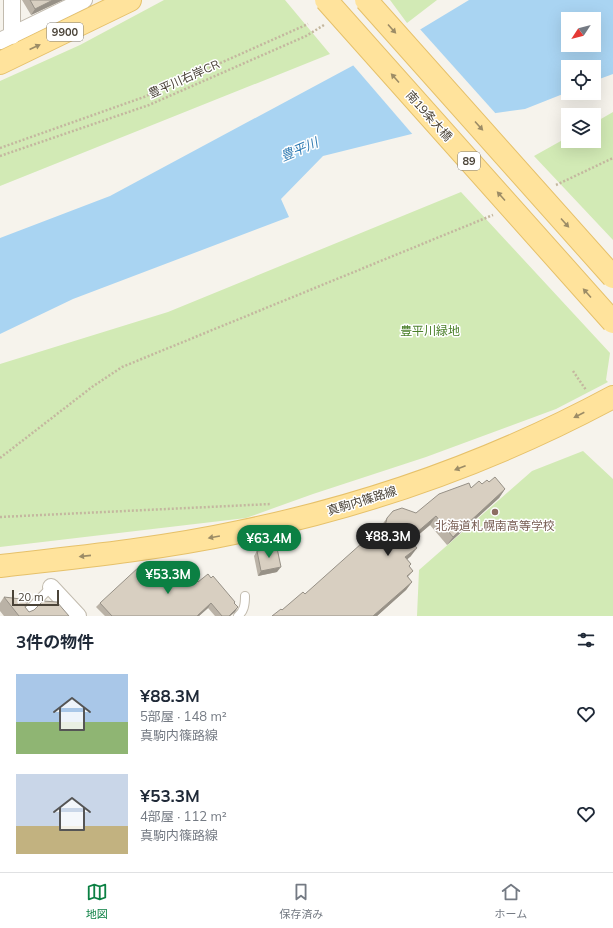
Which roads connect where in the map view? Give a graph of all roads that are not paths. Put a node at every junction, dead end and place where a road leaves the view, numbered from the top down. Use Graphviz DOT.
graph roads {
  1 [pos="12,0"];
  2 [pos="84,0"];
  3 [pos="130,0"];
  4 [pos="326,0"];
  5 [pos="366,0"];
  6 [pos="6,38"];
  7 [pos="0,64"];
  8 [pos="613,277"];
  9 [pos="613,322"];
  10 [pos="613,397"];
  11 [pos="0,566"];
  12 [pos="51,587"];
  13 [pos="245,596"];
  14 [pos="23,616"];
  15 [pos="78,616"];
  16 [pos="238,616"];
  1 -- 6 [label="street"];
  2 -- 6 [label="street"];
  7 -- 3 [label="main road, 9900, one-way"];
  9 -- 4 [label="main road, 南19条大橋 / 89, one-way, bridge"];
  5 -- 8 [label="main road, 89, one-way, bridge"];
  10 -- 11 [label="main road, 真駒内篠路線, one-way"];
  12 -- 14 [label="lane"];
  12 -- 15 [label="street"];
  13 -- 16 [label="lane"];
}
